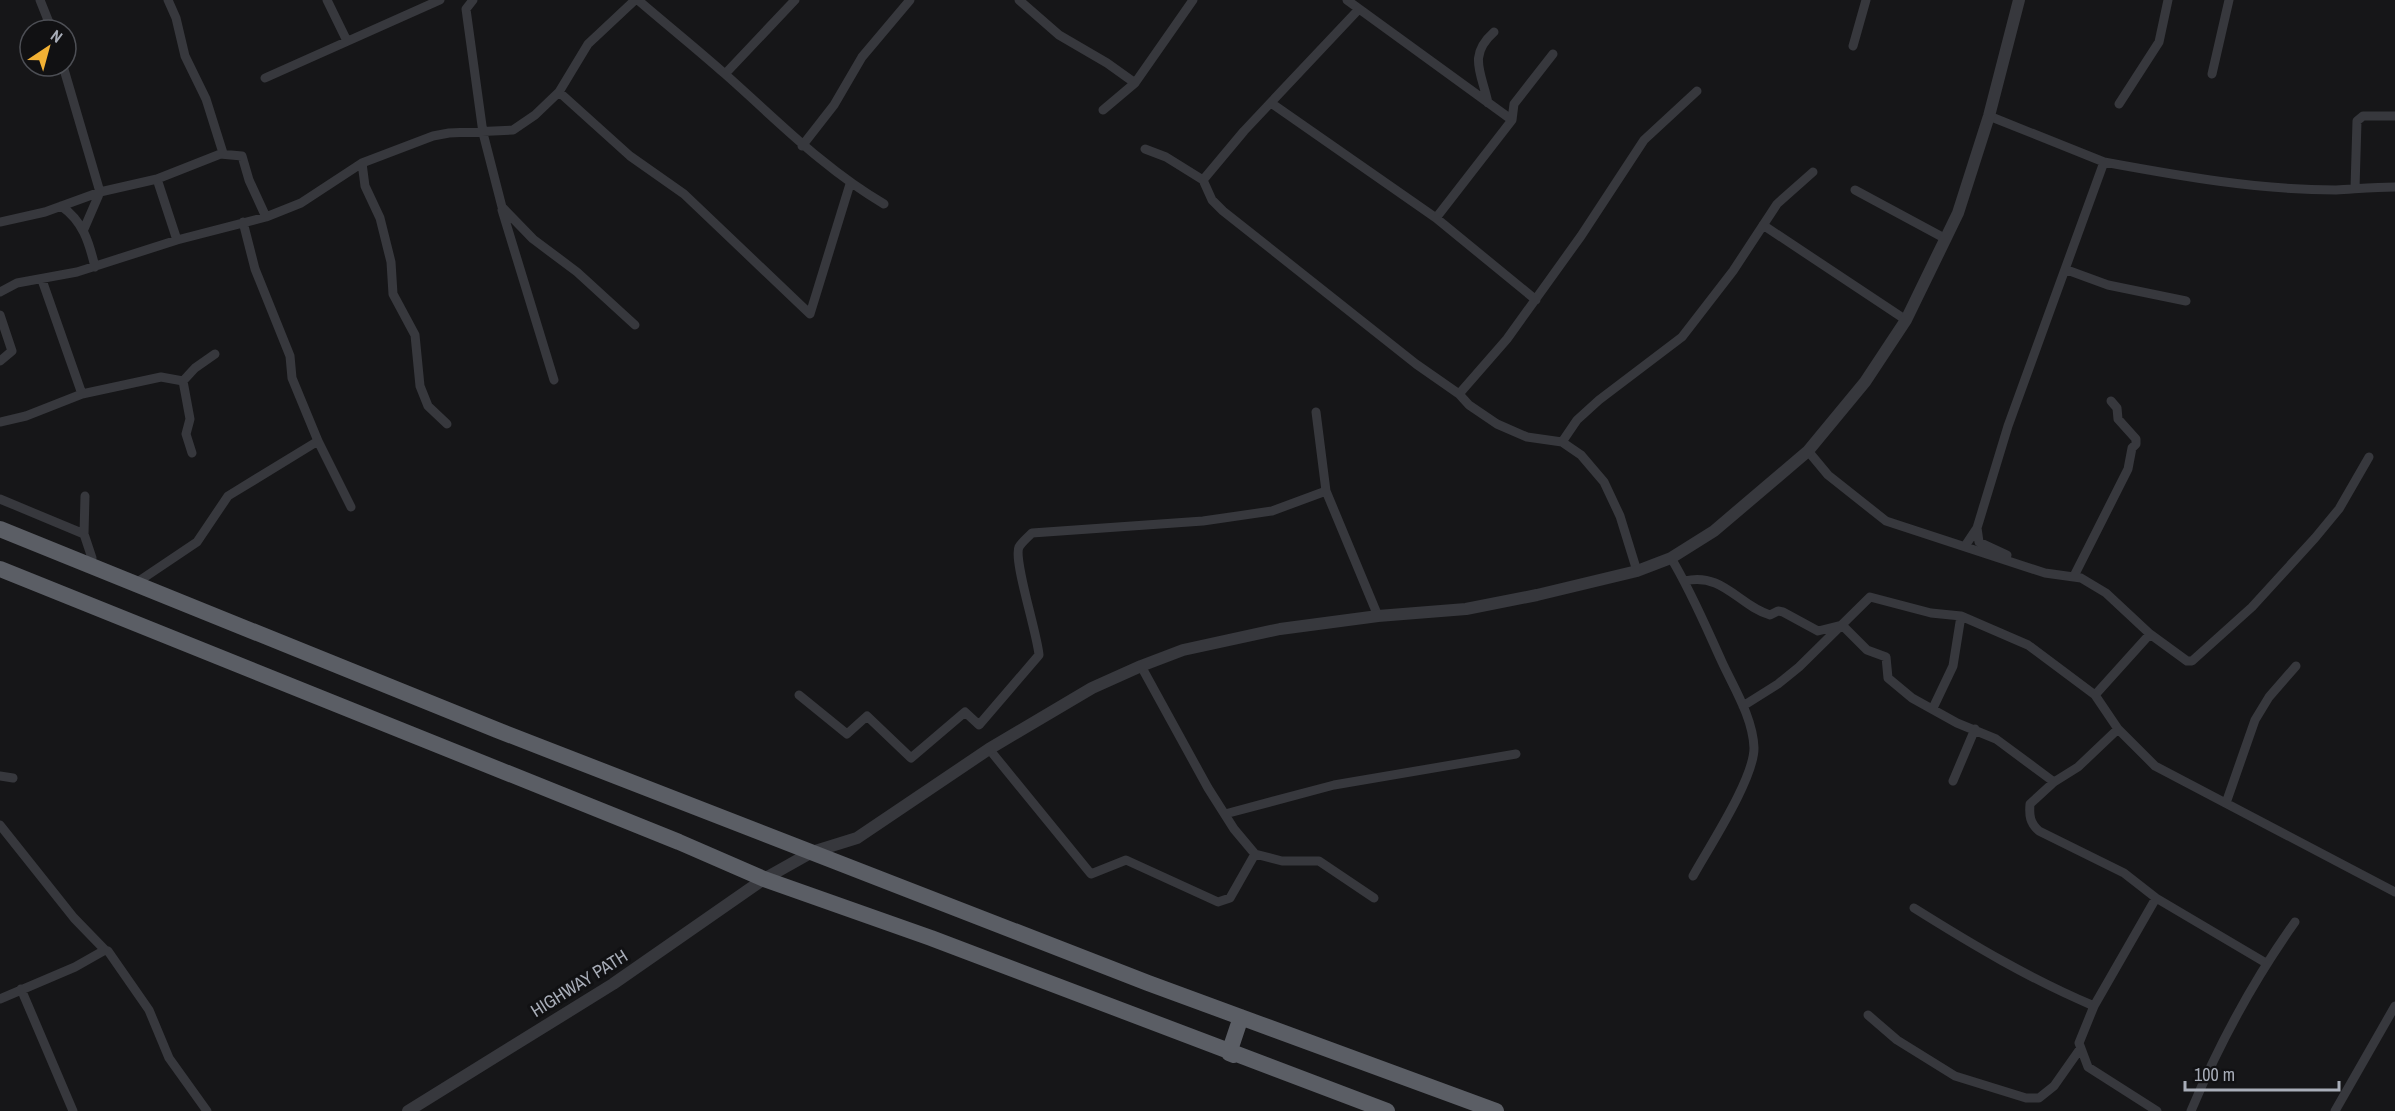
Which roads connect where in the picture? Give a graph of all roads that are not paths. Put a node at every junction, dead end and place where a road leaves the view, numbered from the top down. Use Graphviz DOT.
graph roads {
  1 [pos="40,0"];
  2 [pos="168,0"];
  3 [pos="327,0"];
  4 [pos="440,0"];
  5 [pos="473,0"];
  6 [pos="636,0"];
  7 [pos="795,0"];
  8 [pos="910,0"];
  9 [pos="1193,0"];
  10 [pos="1347,0"];
  11 [pos="1866,0"];
  12 [pos="2019,0"];
  13 [pos="2168,0"];
  14 [pos="2229,0"];
  15 [pos="1026,2"];
  16 [pos="464,5"];
  17 [pos="1359,9"];
  18 [pos="47,18"];
  19 [pos="1494,32"];
  20 [pos="347,40"];
  21 [pos="1853,46"];
  22 [pos="1553,54"];
  23 [pos="725,74"];
  24 [pos="2212,74"];
  25 [pos="67,78"];
  26 [pos="265,78"];
  27 [pos="1135,83"];
  28 [pos="1697,91"];
  29 [pos="559,92"];
  30 [pos="1488,103"];
  31 [pos="1271,104"];
  32 [pos="2119,104"];
  33 [pos="1103,110"];
  34 [pos="1989,116"];
  35 [pos="2395,116"];
  36 [pos="1512,120"];
  37 [pos="483,133"];
  38 [pos="802,146"];
  39 [pos="1145,149"];
  40 [pos="223,153"];
  41 [pos="2104,162"];
  42 [pos="363,163"];
  43 [pos="1813,172"];
  44 [pos="157,179"];
  45 [pos="1203,180"];
  46 [pos="850,184"];
  47 [pos="2395,187"];
  48 [pos="2355,188"];
  49 [pos="1855,189"];
  50 [pos="100,192"];
  51 [pos="884,204"];
  52 [pos="61,206"];
  53 [pos="502,207"];
  54 [pos="266,217"];
  55 [pos="1436,218"];
  56 [pos="0,222"];
  57 [pos="243,222"];
  58 [pos="1763,225"];
  59 [pos="84,229"];
  60 [pos="1946,239"];
  61 [pos="177,240"];
  62 [pos="95,267"];
  63 [pos="2067,270"];
  64 [pos="42,280"];
  65 [pos="0,292"];
  66 [pos="1536,300"];
  67 [pos="2186,301"];
  68 [pos="0,315"];
  69 [pos="1906,320"];
  70 [pos="635,325"];
  71 [pos="215,354"];
  72 [pos="0,361"];
  73 [pos="554,380"];
  74 [pos="183,381"];
  75 [pos="82,394"];
  76 [pos="1459,394"];
  77 [pos="2110,401"];
  78 [pos="1316,412"];
  79 [pos="0,423"];
  80 [pos="447,424"];
  81 [pos="318,441"];
  82 [pos="1562,442"];
  83 [pos="1808,451"];
  84 [pos="192,453"];
  85 [pos="2369,457"];
  86 [pos="1326,491"];
  87 [pos="85,496"];
  88 [pos="0,500"];
  89 [pos="351,507"];
  90 [pos="1977,528"];
  91 [pos="0,530"];
  92 [pos="84,534"];
  93 [pos="1965,546"];
  94 [pos="1671,558"];
  95 [pos="87,565"];
  96 [pos="0,569"];
  97 [pos="1637,571"];
  98 [pos="2045,573"];
  99 [pos="2074,576"];
  100 [pos="1685,581"];
  101 [pos="136,583"];
  102 [pos="1378,616"];
  103 [pos="1961,616"];
  104 [pos="1842,625"];
  105 [pos="2150,634"];
  106 [pos="1141,666"];
  107 [pos="2296,666"];
  108 [pos="799,695"];
  109 [pos="2095,695"];
  110 [pos="1743,706"];
  111 [pos="1933,708"];
  112 [pos="1975,729"];
  113 [pos="2118,729"];
  114 [pos="989,749"];
  115 [pos="1516,754"];
  116 [pos="0,776"];
  117 [pos="13,778"];
  118 [pos="1953,781"];
  119 [pos="2054,782"];
  120 [pos="2226,803"];
  121 [pos="1225,814"];
  122 [pos="0,825"];
  123 [pos="812,852"];
  124 [pos="1255,854"];
  125 [pos="1693,876"];
  126 [pos="764,879"];
  127 [pos="2395,892"];
  128 [pos="1374,898"];
  129 [pos="2156,898"];
  130 [pos="1914,908"];
  131 [pos="2295,921"];
  132 [pos="105,950"];
  133 [pos="2266,963"];
  134 [pos="21,989"];
  135 [pos="0,999"];
  136 [pos="2094,1005"];
  137 [pos="2395,1005"];
  138 [pos="1868,1015"];
  139 [pos="1241,1017"];
  140 [pos="2080,1049"];
  141 [pos="1234,1054"];
  142 [pos="73,1111"];
  143 [pos="207,1111"];
  144 [pos="408,1111"];
  145 [pos="1388,1111"];
  146 [pos="1496,1111"];
  147 [pos="2157,1111"];
  148 [pos="2191,1111"];
  149 [pos="2335,1111"];
  1 -- 18 [label="street"];
  2 -- 40 [label="street"];
  3 -- 20 [label="street"];
  4 -- 20 [label="street"];
  5 -- 16 [label="street"];
  6 -- 23 [label="street"];
  6 -- 29 [label="street"];
  7 -- 23 [label="street"];
  8 -- 38 [label="street"];
  9 -- 27 [label="street"];
  10 -- 17 [label="street"];
  11 -- 21 [label="street"];
  12 -- 34 [label="street, HIGHWAY PATH"];
  13 -- 32 [label="street"];
  14 -- 24 [label="street"];
  15 -- 27 [label="street"];
  16 -- 37 [label="street"];
  17 -- 30 [label="street"];
  17 -- 31 [label="street"];
  19 -- 30 [label="street"];
  20 -- 26 [label="street"];
  22 -- 36 [label="street"];
  23 -- 38 [label="street"];
  25 -- 50 [label="street"];
  27 -- 33 [label="street"];
  28 -- 66 [label="street"];
  29 -- 37 [label="street"];
  29 -- 46 [label="street"];
  30 -- 36 [label="street"];
  31 -- 45 [label="street"];
  31 -- 55 [label="street"];
  34 -- 41 [label="street"];
  34 -- 60 [label="street, HIGHWAY PATH"];
  35 -- 48 [label="street"];
  36 -- 55 [label="street"];
  37 -- 42 [label="street"];
  37 -- 53 [label="street"];
  38 -- 46 [label="street"];
  39 -- 45 [label="street"];
  40 -- 44 [label="street"];
  40 -- 54 [label="street"];
  41 -- 48 [label="street"];
  41 -- 63 [label="street"];
  42 -- 54 [label="street"];
  42 -- 80 [label="street"];
  43 -- 58 [label="street"];
  44 -- 50 [label="street"];
  44 -- 61 [label="street"];
  45 -- 76 [label="street"];
  46 -- 51 [label="street"];
  47 -- 48 [label="street"];
  49 -- 60 [label="street"];
  50 -- 52 [label="street"];
  50 -- 59 [label="street"];
  52 -- 56 [label="street"];
  52 -- 59 [label="street"];
  53 -- 70 [label="street"];
  53 -- 73 [label="street"];
  54 -- 57 [label="street"];
  55 -- 66 [label="street"];
  57 -- 61 [label="street"];
  57 -- 81 [label="street"];
  58 -- 69 [label="street"];
  58 -- 82 [label="street"];
  59 -- 62 [label="street"];
  60 -- 69 [label="street, HIGHWAY PATH"];
  61 -- 62 [label="street"];
  62 -- 64 [label="street"];
  63 -- 67 [label="street"];
  63 -- 90 [label="street"];
  64 -- 65 [label="street"];
  64 -- 75 [label="street"];
  66 -- 76 [label="street"];
  68 -- 72 [label="street"];
  69 -- 83 [label="street, HIGHWAY PATH"];
  71 -- 74 [label="street"];
  74 -- 75 [label="street"];
  74 -- 84 [label="street"];
  75 -- 79 [label="street"];
  76 -- 82 [label="street"];
  77 -- 99 [label="street"];
  78 -- 86 [label="street"];
  81 -- 89 [label="street"];
  81 -- 101 [label="street"];
  82 -- 97 [label="street"];
  83 -- 93 [label="street"];
  83 -- 94 [label="street, HIGHWAY PATH"];
  85 -- 105 [label="street"];
  86 -- 102 [label="street"];
  86 -- 108 [label="street"];
  87 -- 92 [label="street"];
  88 -- 92 [label="street"];
  90 -- 93 [label="street"];
  90 -- 98 [label="street"];
  91 -- 95 [label="highway"];
  92 -- 95 [label="street"];
  93 -- 98 [label="street"];
  94 -- 97 [label="street, HIGHWAY PATH"];
  94 -- 100 [label="street"];
  95 -- 101 [label="highway"];
  96 -- 126 [label="highway"];
  97 -- 102 [label="street, HIGHWAY PATH"];
  98 -- 99 [label="street"];
  99 -- 105 [label="street"];
  100 -- 104 [label="street"];
  100 -- 110 [label="street"];
  101 -- 123 [label="highway"];
  102 -- 106 [label="street, HIGHWAY PATH"];
  103 -- 104 [label="street"];
  103 -- 109 [label="street"];
  103 -- 111 [label="street"];
  104 -- 110 [label="street"];
  104 -- 111 [label="street"];
  105 -- 109 [label="street"];
  106 -- 114 [label="street, HIGHWAY PATH"];
  106 -- 121 [label="street"];
  107 -- 120 [label="street"];
  109 -- 113 [label="street"];
  110 -- 125 [label="street"];
  111 -- 112 [label="street"];
  112 -- 118 [label="street"];
  112 -- 119 [label="street"];
  113 -- 119 [label="street"];
  113 -- 120 [label="street"];
  114 -- 123 [label="street, HIGHWAY PATH"];
  114 -- 124 [label="street"];
  115 -- 121 [label="street"];
  116 -- 117 [label="street"];
  119 -- 129 [label="street"];
  120 -- 127 [label="street"];
  121 -- 124 [label="street"];
  122 -- 132 [label="street"];
  123 -- 126 [label="street, HIGHWAY PATH"];
  123 -- 139 [label="highway"];
  124 -- 128 [label="street"];
  126 -- 141 [label="highway"];
  126 -- 144 [label="street, HIGHWAY PATH"];
  129 -- 133 [label="street"];
  129 -- 136 [label="street"];
  130 -- 136 [label="street"];
  131 -- 133 [label="street"];
  132 -- 134 [label="street"];
  132 -- 143 [label="street"];
  133 -- 148 [label="street"];
  134 -- 135 [label="street"];
  134 -- 142 [label="street"];
  136 -- 140 [label="street"];
  137 -- 149 [label="street"];
  138 -- 140 [label="street"];
  139 -- 141 [label="highway"];
  139 -- 146 [label="highway"];
  140 -- 147 [label="street"];
  141 -- 145 [label="highway"];
}
